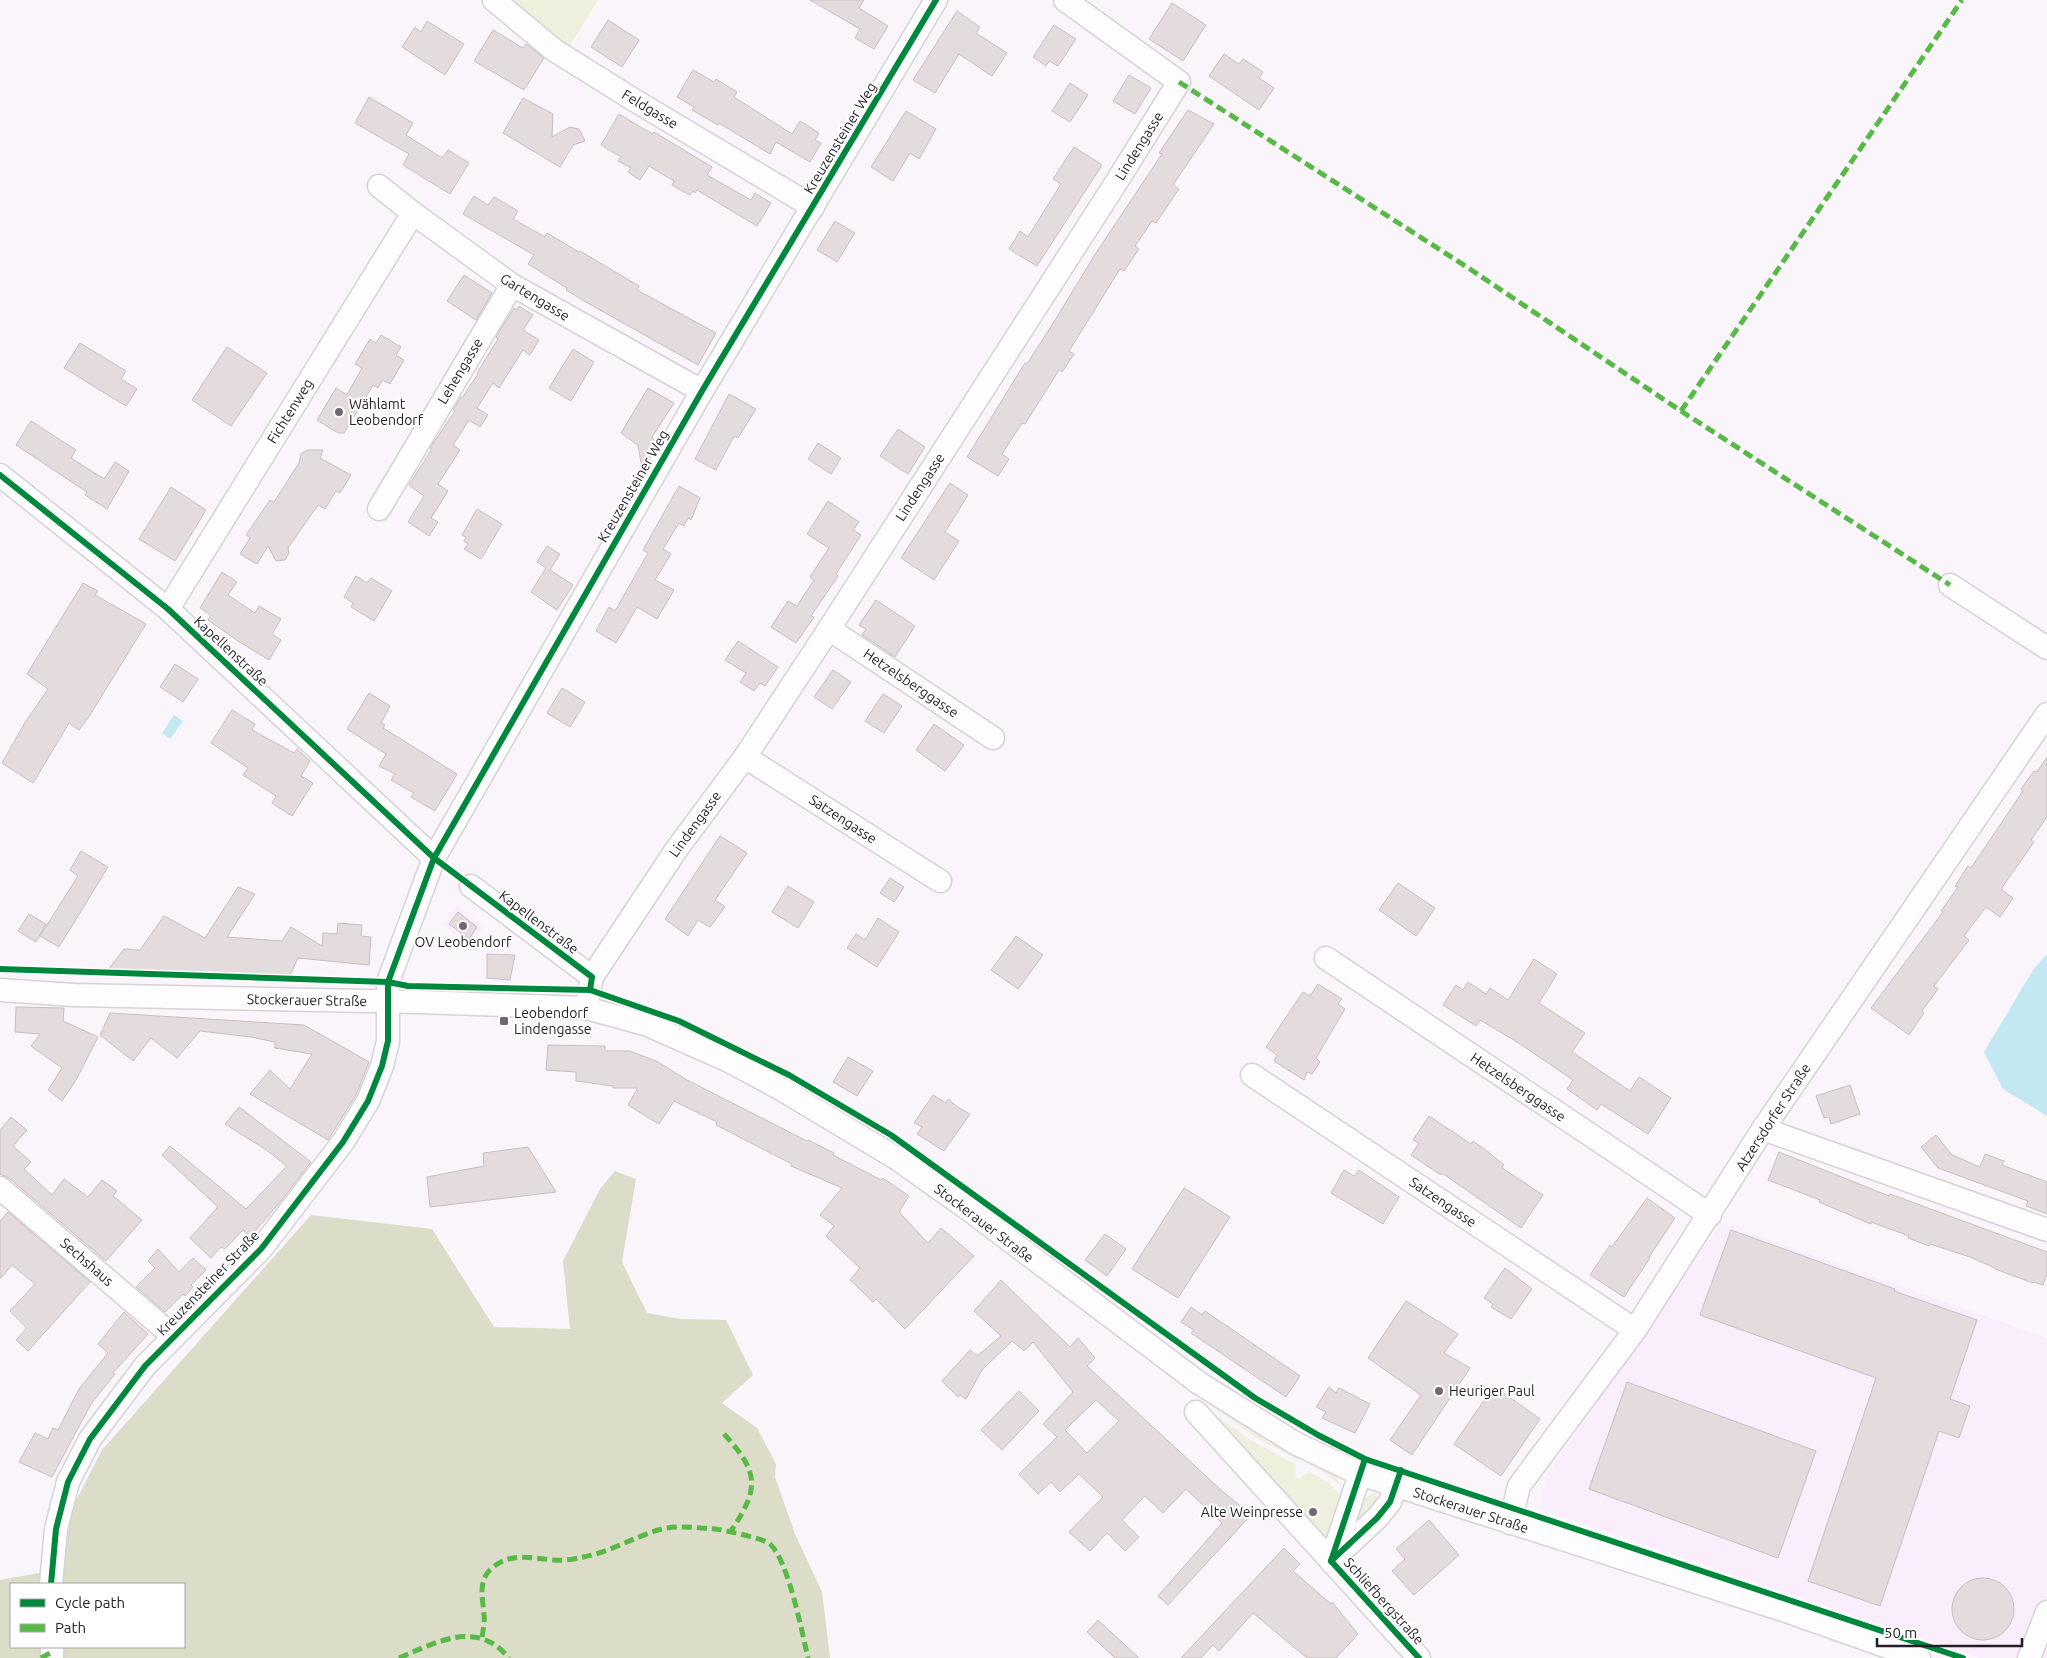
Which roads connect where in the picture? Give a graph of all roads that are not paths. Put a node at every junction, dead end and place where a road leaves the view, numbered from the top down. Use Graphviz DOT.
graph roads {
  1 [pos="494,0"];
  2 [pos="936,0"];
  3 [pos="1065,0"];
  4 [pos="379,186"];
  5 [pos="813,207"];
  6 [pos="413,213"];
  7 [pos="512,285"];
  8 [pos="702,391"];
  9 [pos="0,475"];
  10 [pos="378,509"];
  11 [pos="1950,585"];
  12 [pos="168,609"];
  13 [pos="829,629"];
  14 [pos="2047,648"];
  15 [pos="2047,714"];
  16 [pos="993,738"];
  17 [pos="745,757"];
  18 [pos="434,858"];
  19 [pos="940,882"];
  20 [pos="471,886"];
  21 [pos="1326,958"];
  22 [pos="592,977"];
  23 [pos="0,990"];
  24 [pos="388,1002"];
  25 [pos="586,1008"];
  26 [pos="1252,1074"];
  27 [pos="1763,1129"];
  28 [pos="0,1188"];
  29 [pos="1710,1215"];
  30 [pos="2047,1230"];
  31 [pos="1635,1330"];
  32 [pos="174,1337"];
  33 [pos="1196,1412"];
  34 [pos="1360,1474"];
  35 [pos="1396,1485"];
  36 [pos="1510,1523"];
  37 [pos="1331,1561"];
  38 [pos="51,1583"];
  39 [pos="2047,1612"];
  40 [pos="1419,1658"];
  41 [pos="1920,1658"];
  42 [pos="2029,1658"];
  1 -- 5 [label="street, Feldgasse"];
  2 -- 5 [label="street, Kreuzensteiner Weg"];
  3 -- 13 [label="street, Lindengasse"];
  4 -- 6 [label="street, Gartengasse"];
  5 -- 8 [label="street, Kreuzensteiner Weg"];
  6 -- 7 [label="street, Gartengasse"];
  6 -- 12 [label="street, Fichtenweg"];
  7 -- 8 [label="street, Gartengasse"];
  7 -- 10 [label="street, Lehengasse"];
  8 -- 18 [label="street, Kreuzensteiner Weg"];
  9 -- 12 [label="street, Kapellenstraße"];
  11 -- 14 [label="street"];
  12 -- 18 [label="street, Kapellenstraße"];
  13 -- 16 [label="street, Hetzelsberggasse"];
  13 -- 17 [label="street, Lindengasse"];
  15 -- 27 [label="street, Atzersdorfer Straße"];
  17 -- 19 [label="street, Satzengasse"];
  17 -- 22 [label="street, Lindengasse"];
  18 -- 24 [label="street, Kreuzensteiner Weg"];
  20 -- 22 [label="street, Kapellenstraße"];
  21 -- 29 [label="street, Hetzelsberggasse"];
  22 -- 25 [label="street, Lindengasse"];
  23 -- 24 [label="street, Stockerauer Straße"];
  24 -- 25 [label="street, Stockerauer Straße"];
  24 -- 32 [label="street, Kreuzensteiner Straße"];
  25 -- 34 [label="street, Stockerauer Straße"];
  26 -- 31 [label="street, Satzengasse"];
  27 -- 29 [label="street, Atzersdorfer Straße"];
  27 -- 30 [label="street"];
  28 -- 32 [label="street, Sechshaus"];
  29 -- 31 [label="street, Atzersdorfer Straße"];
  31 -- 36 [label="street, Atzersdorfer Straße"];
  32 -- 38 [label="street, Kreuzensteiner Straße"];
  33 -- 37 [label="street, Schliefbergstraße"];
  34 -- 35 [label="street, Stockerauer Straße"];
  34 -- 37 [label="street, Schliefbergstraße"];
  35 -- 36 [label="street, Stockerauer Straße"];
  35 -- 37 [label="street, Schliefbergstraße"];
  36 -- 41 [label="street, Stockerauer Straße"];
  37 -- 40 [label="street, Schliefbergstraße"];
  39 -- 42 [label="street"];
}
